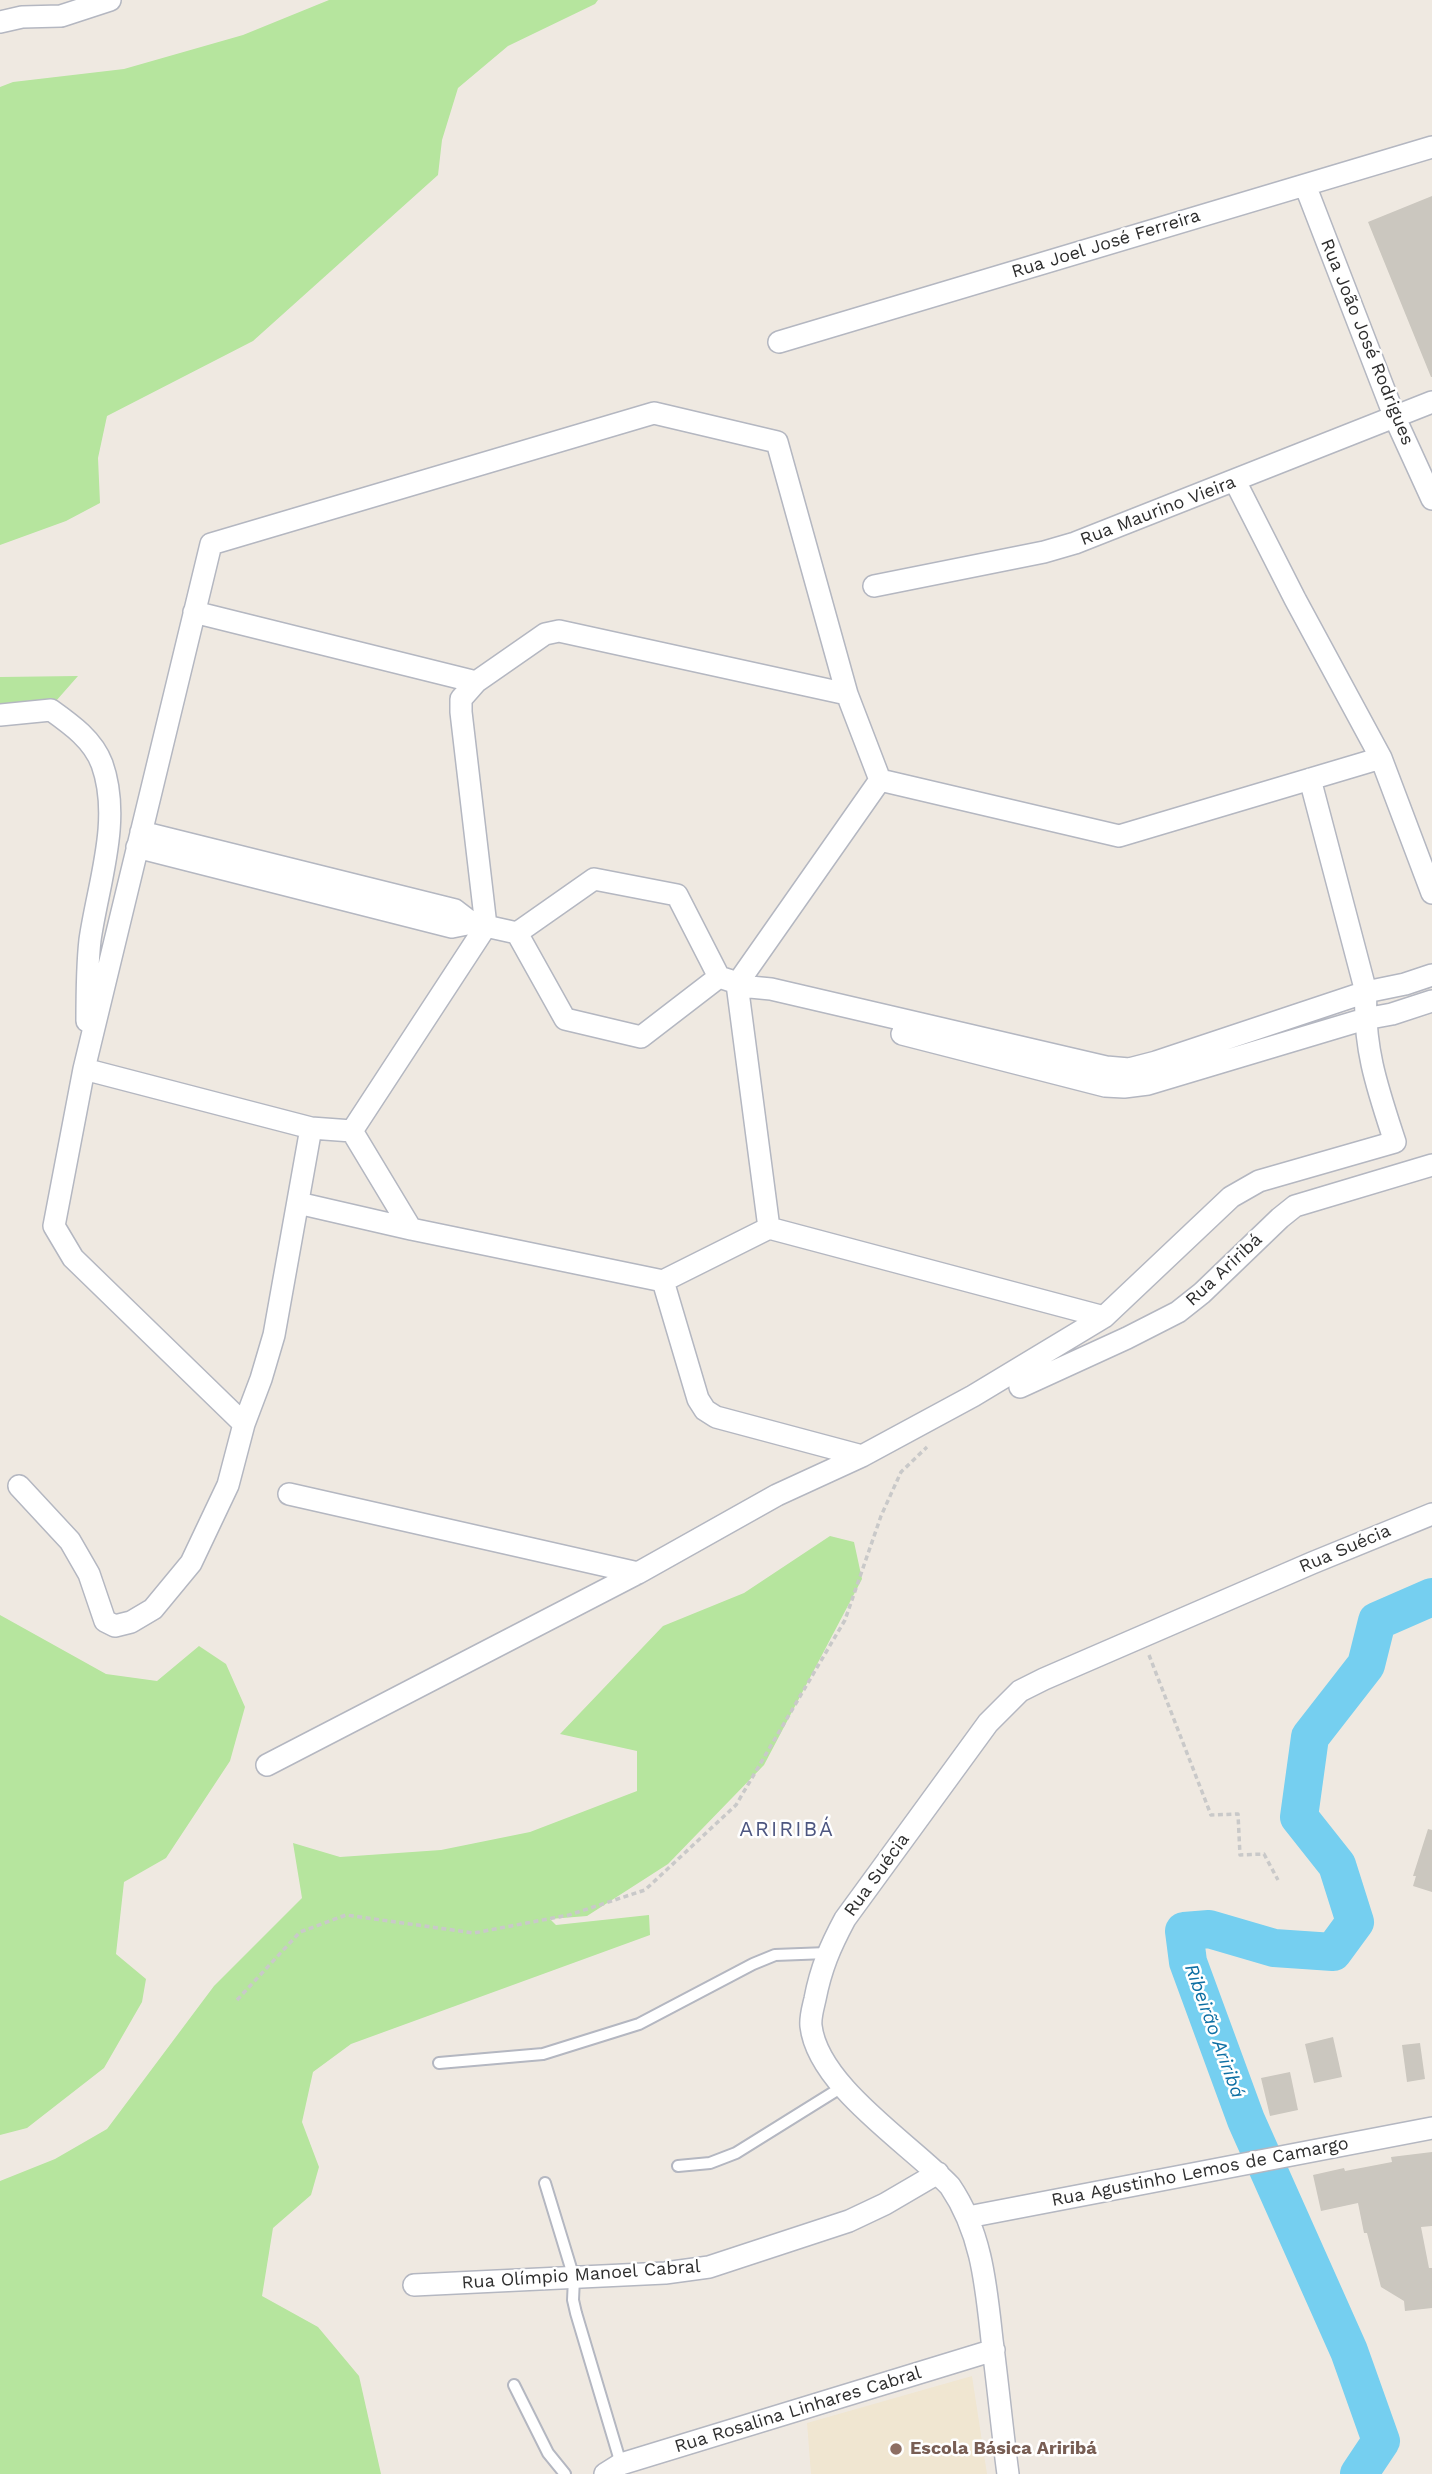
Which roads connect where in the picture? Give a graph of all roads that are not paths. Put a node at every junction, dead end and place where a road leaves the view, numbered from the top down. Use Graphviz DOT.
graph roads {
  1 [pos="110,0"];
  2 [pos="0,23"];
  3 [pos="1432,147"];
  4 [pos="1305,185"];
  5 [pos="779,342"];
  6 [pos="1432,402"];
  7 [pos="1395,418"];
  8 [pos="1235,481"];
  9 [pos="1432,499"];
  10 [pos="874,586"];
  11 [pos="194,612"];
  12 [pos="476,682"];
  13 [pos="847,694"];
  14 [pos="0,715"];
  15 [pos="1381,758"];
  16 [pos="1310,779"];
  17 [pos="880,780"];
  18 [pos="139,840"];
  19 [pos="1432,893"];
  20 [pos="479,924"];
  21 [pos="517,933"];
  22 [pos="1432,975"];
  23 [pos="735,983"];
  24 [pos="1366,992"];
  25 [pos="1432,1001"];
  26 [pos="1392,1014"];
  27 [pos="1365,1018"];
  28 [pos="86,1062"];
  29 [pos="1372,1072"];
  30 [pos="311,1128"];
  31 [pos="352,1131"];
  32 [pos="1432,1165"];
  33 [pos="298,1203"];
  34 [pos="769,1228"];
  35 [pos="411,1229"];
  36 [pos="663,1281"];
  37 [pos="1104,1317"];
  38 [pos="1020,1387"];
  39 [pos="244,1424"];
  40 [pos="862,1456"];
  41 [pos="19,1486"];
  42 [pos="289,1494"];
  43 [pos="1432,1514"];
  44 [pos="638,1573"];
  45 [pos="267,1765"];
  46 [pos="827,1953"];
  47 [pos="439,2063"];
  48 [pos="842,2087"];
  49 [pos="1432,2128"];
  50 [pos="678,2166"];
  51 [pos="938,2173"];
  52 [pos="545,2183"];
  53 [pos="968,2217"];
  54 [pos="574,2278"];
  55 [pos="414,2285"];
  56 [pos="994,2350"];
  57 [pos="514,2385"];
  58 [pos="613,2469"];
  59 [pos="565,2474"];
  60 [pos="1008,2474"];
  1 -- 2 [label="street"];
  3 -- 4 [label="street, Rua Joel José Ferreira"];
  4 -- 5 [label="street, Rua Joel José Ferreira"];
  4 -- 7 [label="street, Rua João José Rodrigues"];
  6 -- 7 [label="street, Rua Maurino Vieira"];
  7 -- 8 [label="street, Rua Maurino Vieira"];
  7 -- 9 [label="street, Rua João José Rodrigues"];
  8 -- 10 [label="street, Rua Maurino Vieira"];
  8 -- 15 [label="street"];
  11 -- 12 [label="street"];
  11 -- 13 [label="street"];
  11 -- 18 [label="street"];
  12 -- 13 [label="street"];
  12 -- 20 [label="street"];
  13 -- 17 [label="street"];
  14 -- 28 [label="street"];
  15 -- 16 [label="street"];
  15 -- 19 [label="street"];
  16 -- 17 [label="street"];
  16 -- 24 [label="street"];
  17 -- 23 [label="street"];
  18 -- 20 [label="street"];
  18 -- 28 [label="street"];
  20 -- 21 [label="street"];
  20 -- 31 [label="street"];
  21 -- 23 [label="street"];
  21 -- 23 [label="street"];
  22 -- 24 [label="street"];
  23 -- 24 [label="street"];
  23 -- 27 [label="street"];
  23 -- 34 [label="street"];
  24 -- 27 [label="street"];
  25 -- 26 [label="street"];
  26 -- 27 [label="street"];
  26 -- 29 [label="street"];
  27 -- 29 [label="street"];
  28 -- 30 [label="street"];
  28 -- 39 [label="street"];
  29 -- 37 [label="street"];
  30 -- 31 [label="street"];
  30 -- 33 [label="street"];
  31 -- 35 [label="street"];
  32 -- 38 [label="street, Rua Ariribá"];
  33 -- 35 [label="street"];
  33 -- 39 [label="street"];
  34 -- 36 [label="street"];
  34 -- 37 [label="street"];
  35 -- 36 [label="street"];
  36 -- 40 [label="street"];
  37 -- 40 [label="street"];
  39 -- 41 [label="street"];
  40 -- 44 [label="street"];
  42 -- 44 [label="street"];
  43 -- 46 [label="street, Rua Suécia"];
  44 -- 45 [label="street"];
  46 -- 47 [label="lane"];
  46 -- 48 [label="street, Rua Suécia"];
  48 -- 50 [label="lane"];
  48 -- 51 [label="street, Rua Suécia"];
  49 -- 53 [label="street, Rua Agustinho Lemos de Camargo"];
  51 -- 53 [label="street, Rua Suécia"];
  51 -- 54 [label="street, Rua Olímpio Manoel Cabral"];
  52 -- 54 [label="lane"];
  53 -- 56 [label="street, Rua Suécia"];
  54 -- 55 [label="street, Rua Olímpio Manoel Cabral"];
  54 -- 58 [label="lane"];
  56 -- 58 [label="street, Rua Rosalina Linhares Cabral"];
  56 -- 60 [label="street, Rua Suécia"];
  57 -- 59 [label="lane"];
}
